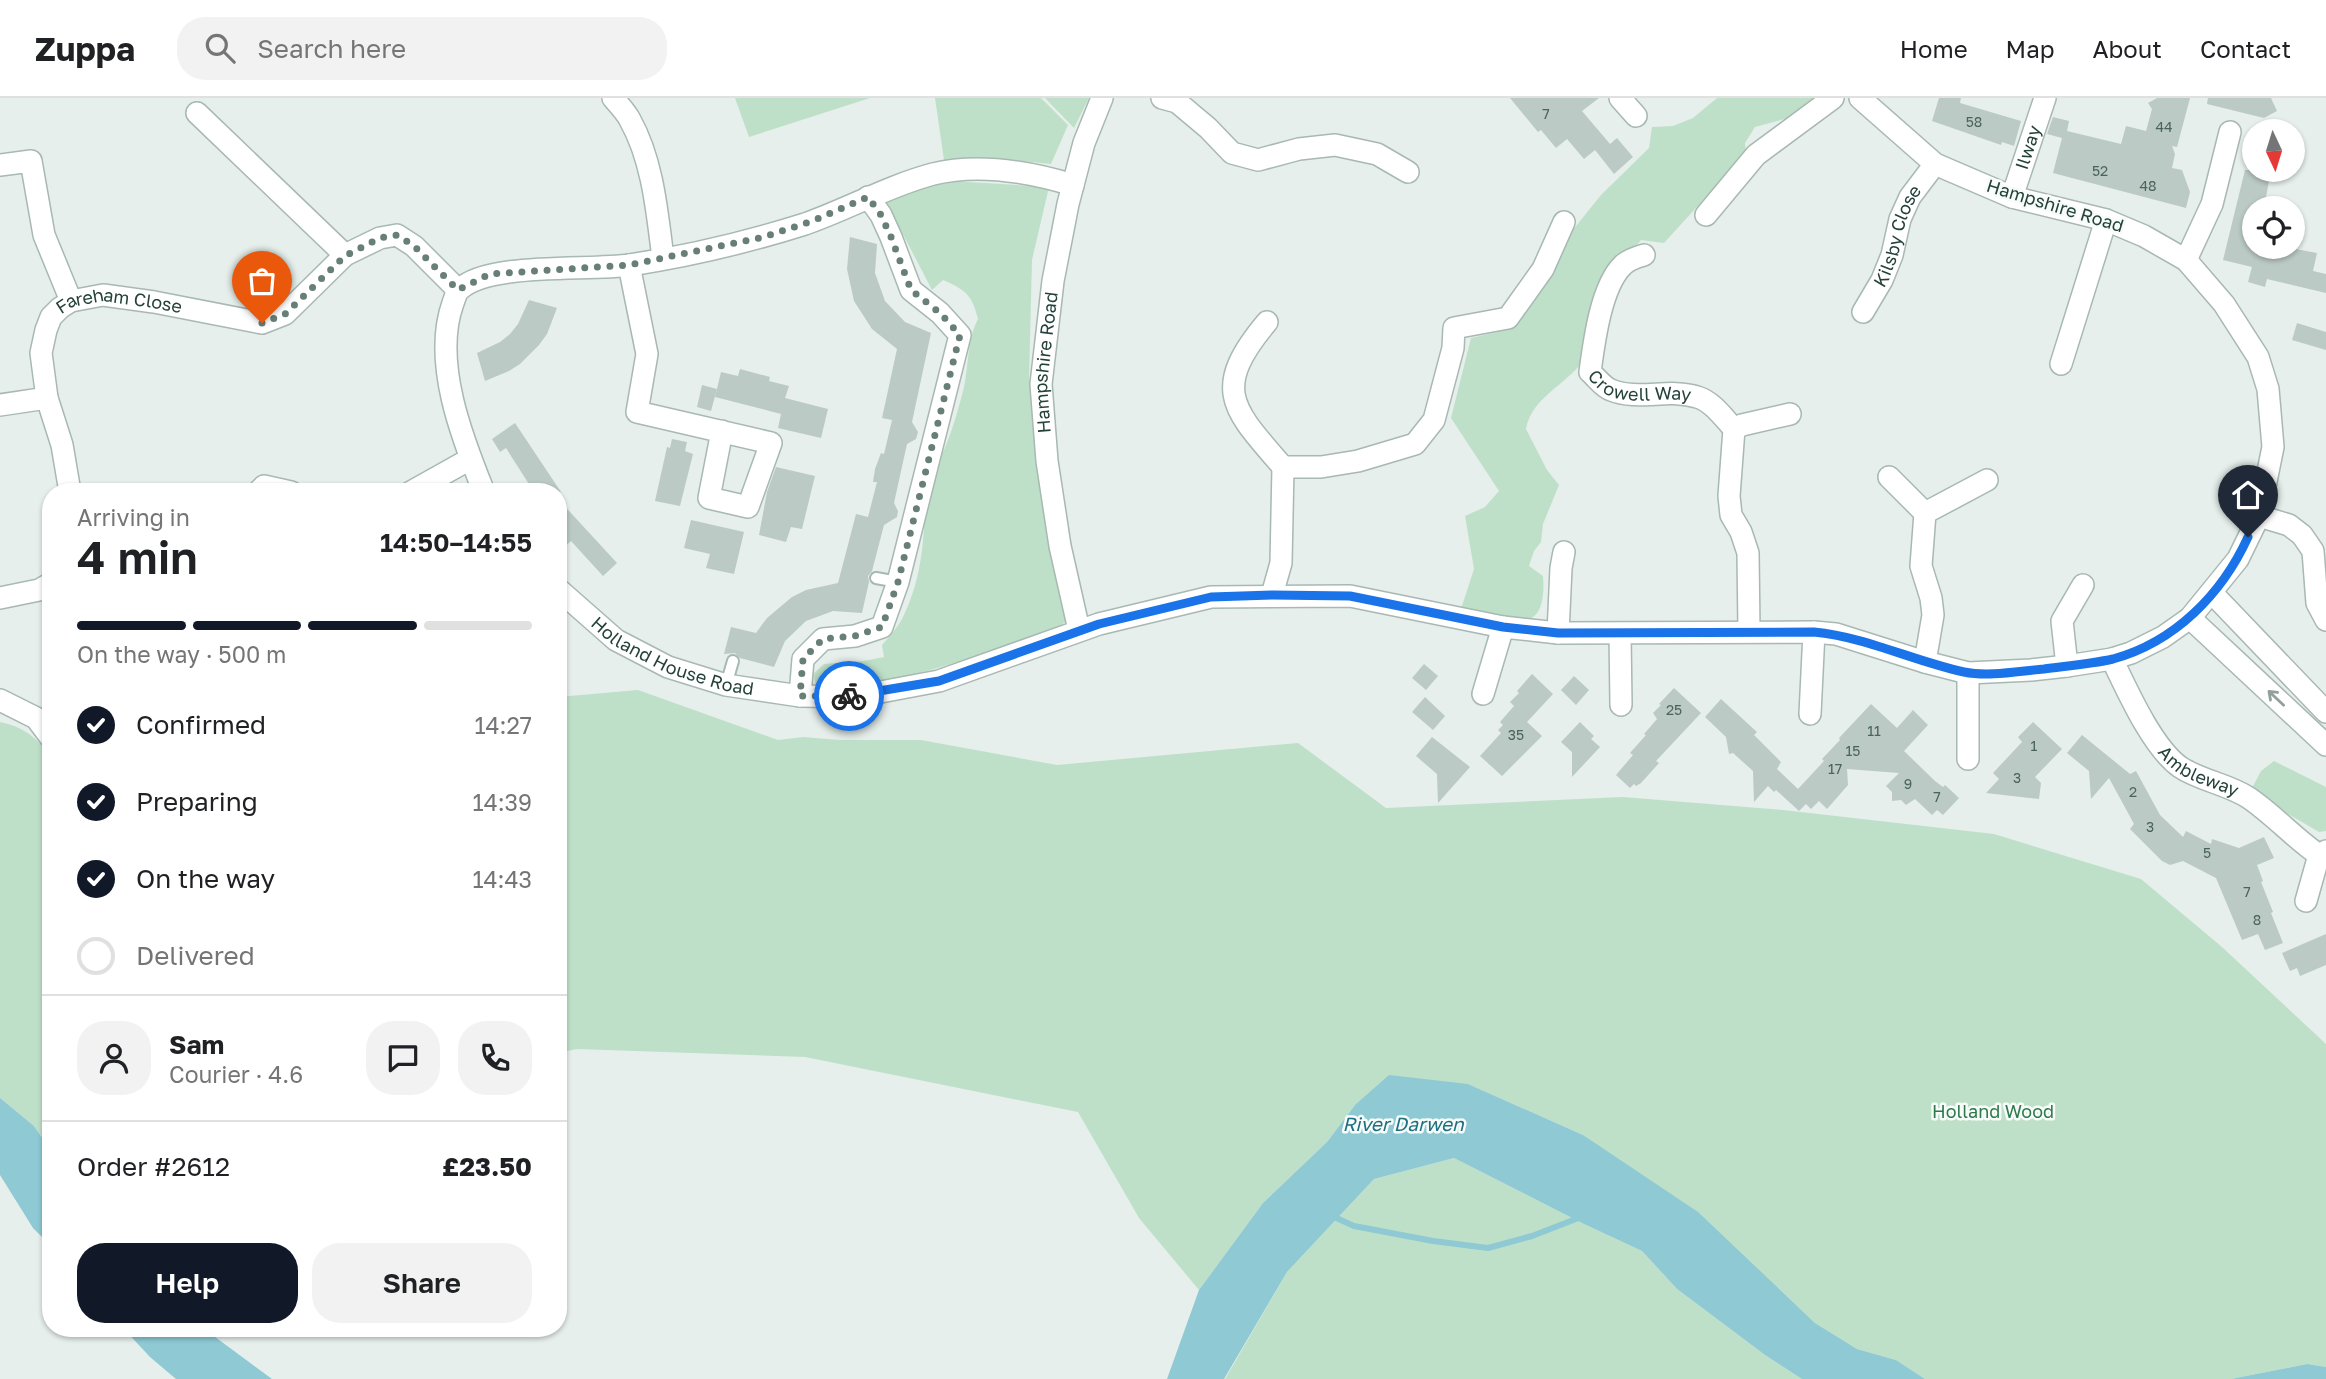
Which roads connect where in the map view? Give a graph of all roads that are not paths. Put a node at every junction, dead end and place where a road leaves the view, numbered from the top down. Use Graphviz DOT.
graph roads {
  1 [pos="613,98"];
  2 [pos="1102,98"];
  3 [pos="1162,98"];
  4 [pos="1620,98"];
  5 [pos="1833,98"];
  6 [pos="1860,98"];
  7 [pos="2045,98"];
  8 [pos="197,113"];
  9 [pos="1636,116"];
  10 [pos="2230,132"];
  11 [pos="1935,164"];
  12 [pos="0,165"];
  13 [pos="1408,172"];
  14 [pos="1073,185"];
  15 [pos="868,197"];
  16 [pos="2012,197"];
  17 [pos="1706,215"];
  18 [pos="2106,220"];
  19 [pos="1564,222"];
  20 [pos="1644,255"];
  21 [pos="345,256"];
  22 [pos="663,258"];
  23 [pos="2186,260"];
  24 [pos="629,265"];
  25 [pos="458,290"];
  26 [pos="71,300"];
  27 [pos="1863,312"];
  28 [pos="1267,322"];
  29 [pos="2062,364"];
  30 [pos="47,397"];
  31 [pos="0,405"];
  32 [pos="1790,414"];
  33 [pos="1734,429"];
  34 [pos="722,431"];
  35 [pos="470,459"];
  36 [pos="1283,467"];
  37 [pos="1889,477"];
  38 [pos="1987,480"];
  39 [pos="68,483"];
  40 [pos="427,483"];
  41 [pos="480,483"];
  42 [pos="1925,513"];
  43 [pos="2259,516"];
  44 [pos="1564,552"];
  45 [pos="876,578"];
  46 [pos="898,582"];
  47 [pos="2084,585"];
  48 [pos="42,588"];
  49 [pos="2212,593"];
  50 [pos="1272,595"];
  51 [pos="567,597"];
  52 [pos="0,598"];
  53 [pos="2190,618"];
  54 [pos="2326,620"];
  55 [pos="1503,627"];
  56 [pos="1079,630"];
  57 [pos="1749,631"];
  58 [pos="1814,632"];
  59 [pos="1558,633"];
  60 [pos="1620,634"];
  61 [pos="2112,659"];
  62 [pos="733,661"];
  63 [pos="1924,662"];
  64 [pos="2067,666"];
  65 [pos="1968,673"];
  66 [pos="726,685"];
  67 [pos="1483,694"];
  68 [pos="800,696"];
  69 [pos="0,700"];
  70 [pos="1621,705"];
  71 [pos="2326,712"];
  72 [pos="1810,714"];
  73 [pos="42,726"];
  74 [pos="2326,745"];
  75 [pos="1968,759"];
  76 [pos="2323,853"];
  77 [pos="2306,901"];
  1 -- 22 [label="street"];
  2 -- 14 [label="street, Hampshire Road"];
  3 -- 13 [label="street"];
  4 -- 9 [label="street"];
  5 -- 17 [label="street"];
  6 -- 11 [label="street, Hampshire Road"];
  7 -- 16 [label="street, Ilway"];
  8 -- 21 [label="street"];
  10 -- 23 [label="street"];
  11 -- 16 [label="street, Hampshire Road"];
  11 -- 27 [label="street, Kilsby Close"];
  12 -- 26 [label="street"];
  14 -- 15 [label="street"];
  14 -- 56 [label="street, Hampshire Road"];
  15 -- 22 [label="street"];
  15 -- 46 [label="street"];
  16 -- 18 [label="street, Hampshire Road"];
  18 -- 23 [label="street, Hampshire Road"];
  18 -- 29 [label="street"];
  19 -- 36 [label="street"];
  20 -- 33 [label="street, Crowell Way"];
  21 -- 25 [label="street, Fareham Close"];
  21 -- 26 [label="street, Fareham Close"];
  22 -- 24 [label="street"];
  23 -- 43 [label="street, Hampshire Road"];
  24 -- 25 [label="street"];
  24 -- 34 [label="street"];
  25 -- 35 [label="street"];
  26 -- 30 [label="street, Fareham Close"];
  28 -- 36 [label="street"];
  30 -- 31 [label="street"];
  30 -- 39 [label="street, Fareham Close"];
  32 -- 33 [label="street"];
  33 -- 57 [label="street"];
  35 -- 40 [label="street"];
  35 -- 41 [label="street"];
  36 -- 50 [label="street"];
  37 -- 42 [label="street"];
  38 -- 42 [label="street"];
  42 -- 63 [label="street"];
  43 -- 49 [label="street, Hampshire Road"];
  43 -- 54 [label="street"];
  44 -- 59 [label="street"];
  45 -- 46 [label="lane"];
  46 -- 68 [label="street"];
  47 -- 64 [label="street"];
  48 -- 52 [label="street"];
  49 -- 53 [label="street, Holland House Road"];
  49 -- 71 [label="street"];
  50 -- 55 [label="street, Holland House Road"];
  50 -- 56 [label="street, Holland House Road"];
  51 -- 66 [label="street, Holland House Road"];
  53 -- 61 [label="street, Holland House Road"];
  74 -- 53 [label="street, one-way"];
  55 -- 59 [label="street, Holland House Road"];
  55 -- 67 [label="street"];
  56 -- 68 [label="street, Holland House Road"];
  57 -- 58 [label="street, Holland House Road"];
  57 -- 60 [label="street, Holland House Road"];
  58 -- 63 [label="street, Holland House Road"];
  58 -- 72 [label="street"];
  59 -- 60 [label="street, Holland House Road"];
  60 -- 70 [label="street"];
  61 -- 64 [label="street, Holland House Road"];
  61 -- 76 [label="street, Ambleway"];
  62 -- 66 [label="lane"];
  63 -- 65 [label="street, Holland House Road"];
  64 -- 65 [label="street, Holland House Road"];
  65 -- 75 [label="street"];
  66 -- 68 [label="street, Holland House Road"];
  69 -- 73 [label="street"];
  76 -- 77 [label="street, Ambleway"];
}
